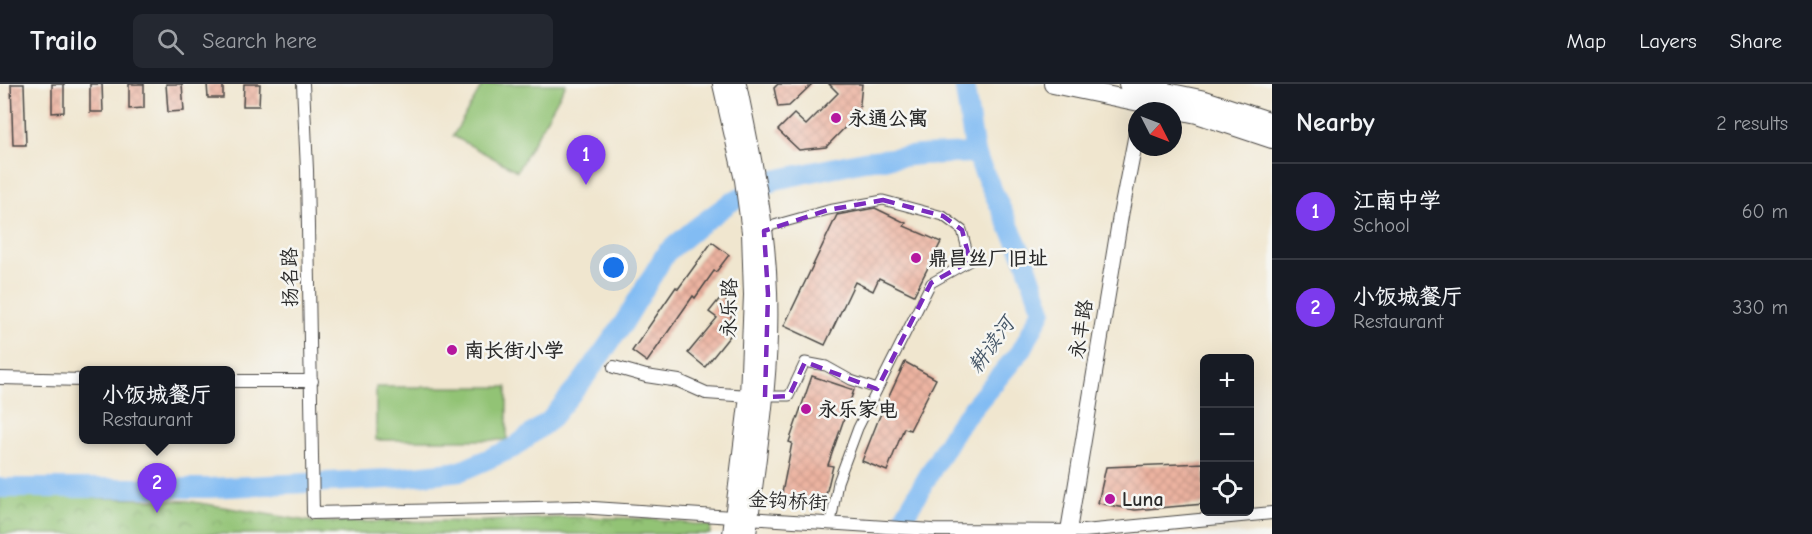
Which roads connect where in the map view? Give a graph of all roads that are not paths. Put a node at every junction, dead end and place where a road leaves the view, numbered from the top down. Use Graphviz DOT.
graph roads {
  1 [pos="303,84"];
  2 [pos="722,84"];
  3 [pos="737,84"];
  4 [pos="1053,84"];
  5 [pos="1141,94"];
  6 [pos="1272,122"];
  7 [pos="1272,139"];
  8 [pos="1132,156"];
  9 [pos="751,185"];
  10 [pos="758,220"];
  11 [pos="614,367"];
  12 [pos="0,378"];
  13 [pos="79,380"];
  14 [pos="235,381"];
  15 [pos="312,381"];
  16 [pos="877,389"];
  17 [pos="757,396"];
  18 [pos="313,501"];
  19 [pos="1272,513"];
  20 [pos="831,523"];
  21 [pos="741,526"];
  22 [pos="1068,533"];
  1 -- 15 [label="street, 扬名路"];
  2 -- 9 [label="main road, 永乐路"];
  3 -- 9 [label="main road, 永乐路"];
  4 -- 5 [label="main road"];
  5 -- 6 [label="main road"];
  5 -- 7 [label="main road"];
  8 -- 22 [label="street, 永丰路"];
  9 -- 10 [label="main road, 永乐路"];
  10 -- 16 [label="street"];
  10 -- 17 [label="main road, 永乐路"];
  11 -- 17 [label="street"];
  12 -- 13 [label="street"];
  14 -- 15 [label="street"];
  15 -- 18 [label="street, 扬名路"];
  16 -- 17 [label="street"];
  16 -- 20 [label="street"];
  17 -- 21 [label="main road, 永乐路"];
  18 -- 21 [label="street, 金钩桥街"];
  19 -- 22 [label="street, 金钩桥街"];
  20 -- 21 [label="street, 金钩桥街"];
  20 -- 22 [label="street, 金钩桥街"];
}
